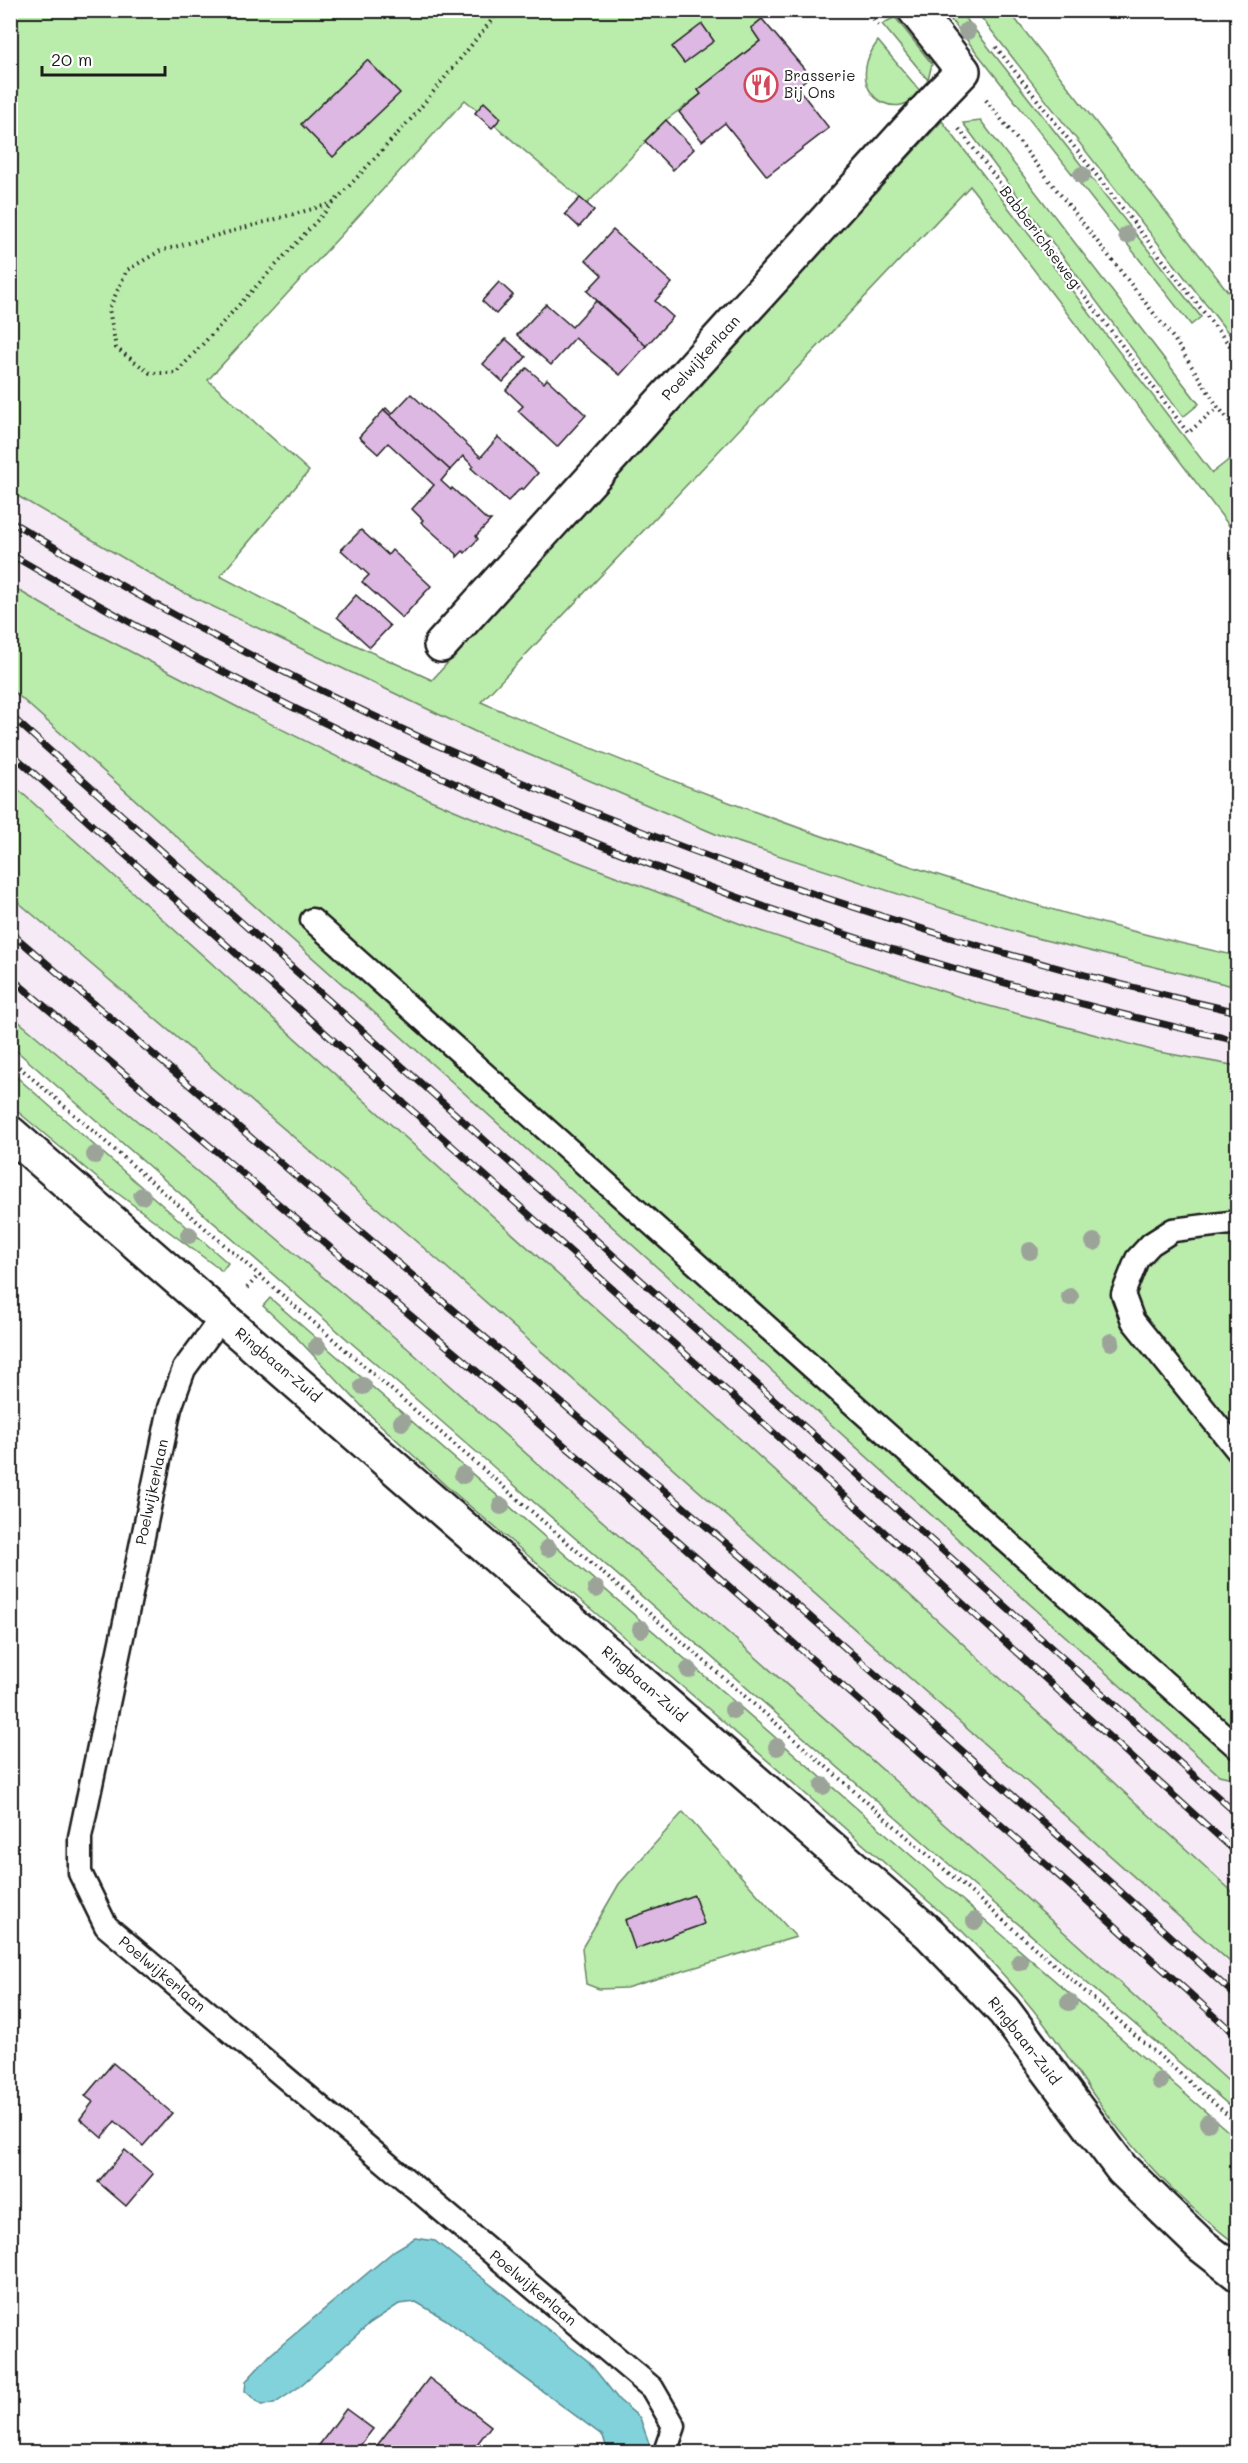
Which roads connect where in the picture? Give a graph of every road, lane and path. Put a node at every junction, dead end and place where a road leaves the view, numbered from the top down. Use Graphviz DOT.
graph roads {
  1 [pos="500,10"];
  2 [pos="866,10"];
  3 [pos="915,10"];
  4 [pos="884,33"];
  5 [pos="995,45"];
  6 [pos="963,71"];
  7 [pos="936,99"];
  8 [pos="334,202"];
  9 [pos="1238,356"];
  10 [pos="1218,407"];
  11 [pos="1238,431"];
  12 [pos="441,645"];
  13 [pos="312,920"];
  14 [pos="10,1059"];
  15 [pos="10,1133"];
  16 [pos="1238,1222"];
  17 [pos="222,1317"];
  18 [pos="1238,1451"];
  19 [pos="1238,1748"];
  20 [pos="1238,2124"];
  21 [pos="1238,2274"];
  22 [pos="664,2452"];
  1 -- 8 [label="path"];
  2 -- 4 [label="path"];
  3 -- 6 [label="street"];
  5 -- 9 [label="path"];
  6 -- 7 [label="street, Poelwijkerlaan"];
  6 -- 10 [label="path"];
  7 -- 10 [label="path, Babberichseweg"];
  7 -- 12 [label="street, Poelwijkerlaan"];
  8 -- 8 [label="path"];
  10 -- 11 [label="path"];
  13 -- 19 [label="lane"];
  14 -- 20 [label="path"];
  15 -- 17 [label="street, Ringbaan-Zuid"];
  16 -- 18 [label="lane"];
  17 -- 21 [label="street, Ringbaan-Zuid"];
  17 -- 22 [label="lane, Poelwijkerlaan"];
}
